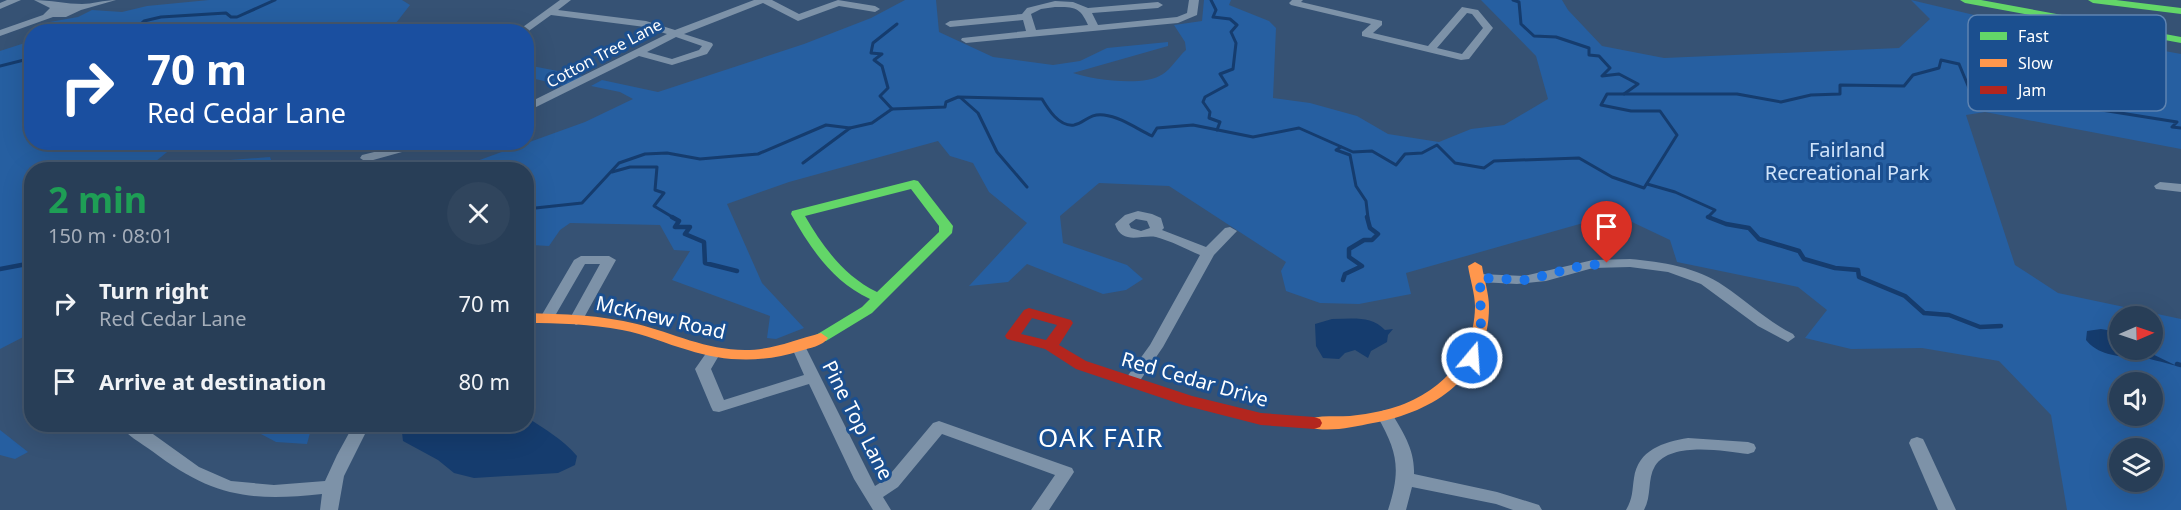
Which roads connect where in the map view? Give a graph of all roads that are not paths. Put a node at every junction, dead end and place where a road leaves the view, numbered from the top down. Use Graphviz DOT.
graph roads {
  1 [pos="16,0"];
  2 [pos="39,0"];
  3 [pos="111,0"];
  4 [pos="566,0"];
  5 [pos="764,0"];
  6 [pos="1194,0"];
  7 [pos="1298,0"];
  8 [pos="1965,0"];
  9 [pos="2002,0"];
  10 [pos="2093,0"];
  11 [pos="1158,5"];
  12 [pos="0,6"];
  13 [pos="58,7"];
  14 [pos="78,8"];
  15 [pos="875,9"];
  16 [pos="1086,11"];
  17 [pos="2181,11"];
  18 [pos="549,12"];
  19 [pos="2046,15"];
  20 [pos="2119,15"];
  21 [pos="49,16"];
  22 [pos="1025,17"];
  23 [pos="2166,21"];
  24 [pos="2181,23"];
  25 [pos="26,24"];
  26 [pos="532,24"];
  27 [pos="950,24"];
  28 [pos="24,25"];
  29 [pos="1094,27"];
  30 [pos="0,33"];
  31 [pos="1032,33"];
  32 [pos="675,34"];
  33 [pos="2166,37"];
  34 [pos="966,40"];
  35 [pos="2181,40"];
  36 [pos="1430,50"];
  37 [pos="638,53"];
  38 [pos="534,106"];
  39 [pos="399,150"];
  40 [pos="366,158"];
  41 [pos="2160,186"];
  42 [pos="2181,188"];
  43 [pos="1230,231"];
  44 [pos="1154,232"];
  45 [pos="1208,254"];
  46 [pos="1477,272"];
  47 [pos="878,298"];
  48 [pos="534,318"];
  49 [pos="547,318"];
  50 [pos="576,320"];
  51 [pos="1788,336"];
  52 [pos="1050,346"];
  53 [pos="799,348"];
  54 [pos="714,352"];
  55 [pos="812,378"];
  56 [pos="1132,381"];
  57 [pos="1385,416"];
  58 [pos="138,432"];
  59 [pos="357,432"];
  60 [pos="1917,443"];
  61 [pos="1748,448"];
  62 [pos="1406,479"];
  63 [pos="332,487"];
  64 [pos="872,496"];
  65 [pos="329,510"];
  66 [pos="882,510"];
  67 [pos="1040,510"];
  68 [pos="1397,510"];
  69 [pos="1533,510"];
  70 [pos="1635,510"];
  71 [pos="1947,510"];
  1 -- 12 [label="street"];
  2 -- 13 [label="street"];
  3 -- 14 [label="street"];
  4 -- 18 [label="street"];
  5 -- 15 [label="street"];
  5 -- 32 [label="street, Cotton Tree Lane"];
  6 -- 29 [label="street"];
  7 -- 36 [label="street"];
  8 -- 19 [label="main road"];
  9 -- 20 [label="main road"];
  10 -- 17 [label="main road"];
  11 -- 16 [label="street"];
  13 -- 14 [label="street"];
  13 -- 21 [label="street"];
  14 -- 21 [label="street"];
  16 -- 22 [label="street"];
  16 -- 29 [label="street"];
  18 -- 26 [label="street"];
  18 -- 32 [label="street"];
  21 -- 25 [label="street"];
  22 -- 27 [label="street"];
  22 -- 31 [label="street"];
  23 -- 24 [label="main road"];
  28 -- 30 [label="street"];
  29 -- 31 [label="street"];
  31 -- 34 [label="street"];
  32 -- 37 [label="street, Cotton Tree Lane"];
  32 -- 37 [label="street"];
  33 -- 35 [label="main road"];
  36 -- 36 [label="street"];
  37 -- 38 [label="street, Cotton Tree Lane"];
  39 -- 40 [label="street"];
  41 -- 42 [label="street"];
  43 -- 45 [label="street"];
  44 -- 45 [label="street"];
  45 -- 56 [label="street"];
  46 -- 51 [label="street"];
  46 -- 57 [label="main road, Red Cedar Drive"];
  47 -- 47 [label="main road, McKnew Road"];
  47 -- 53 [label="main road, McKnew Road"];
  48 -- 49 [label="main road, McKnew Road"];
  49 -- 50 [label="main road, McKnew Road"];
  49 -- 50 [label="street"];
  50 -- 54 [label="main road, McKnew Road"];
  52 -- 56 [label="main road, Red Cedar Drive"];
  53 -- 54 [label="main road, McKnew Road"];
  53 -- 55 [label="street, Pine Top Lane"];
  54 -- 55 [label="street"];
  55 -- 64 [label="street, Pine Top Lane"];
  56 -- 57 [label="main road, Red Cedar Drive"];
  57 -- 62 [label="street"];
  58 -- 63 [label="street"];
  59 -- 63 [label="street"];
  60 -- 71 [label="street"];
  61 -- 70 [label="street"];
  62 -- 68 [label="street"];
  62 -- 69 [label="street"];
  63 -- 65 [label="street"];
  64 -- 66 [label="street, Pine Top Lane"];
  64 -- 67 [label="street"];
}
